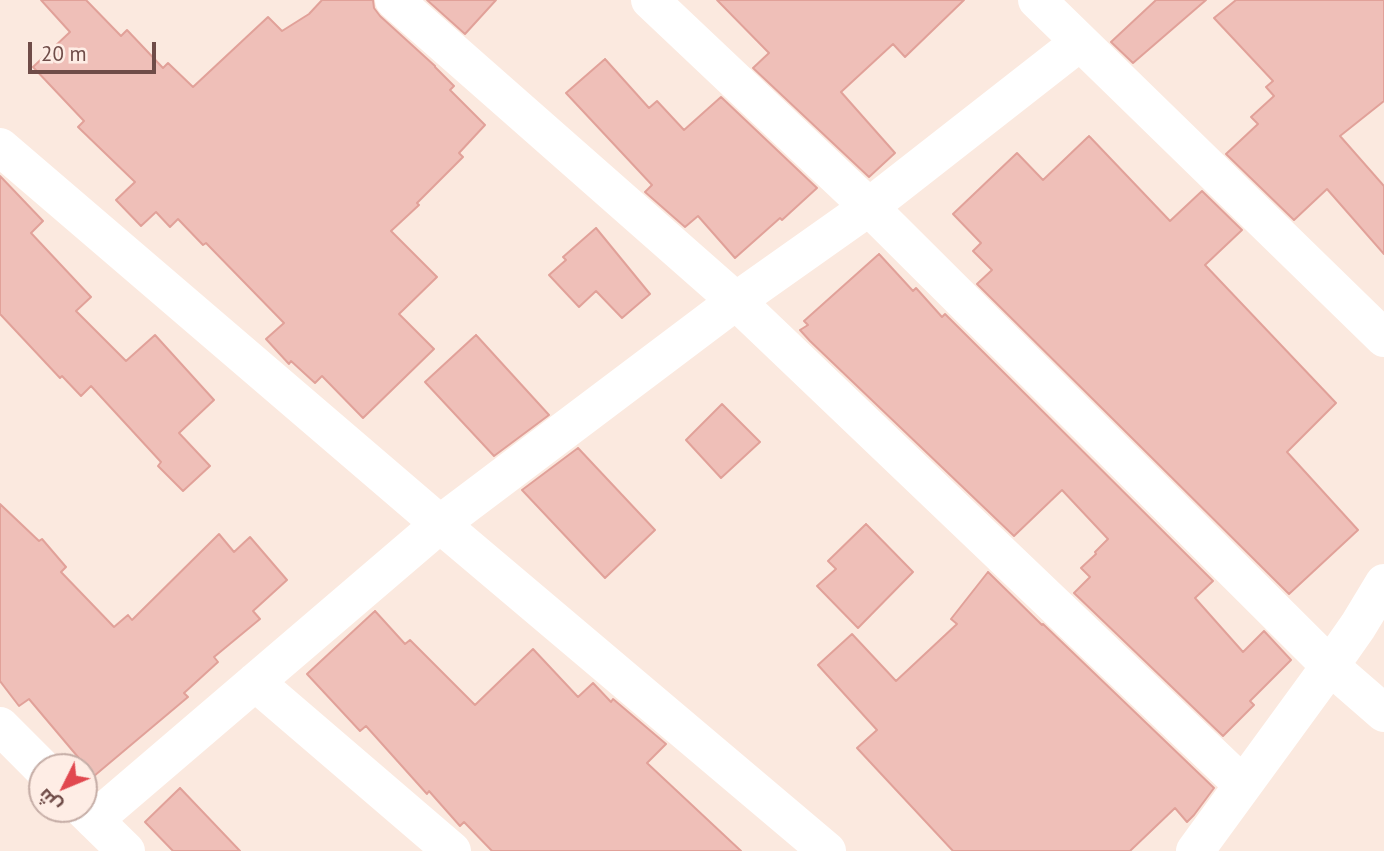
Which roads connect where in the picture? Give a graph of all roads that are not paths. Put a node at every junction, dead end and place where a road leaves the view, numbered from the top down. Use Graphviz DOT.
graph roads {
  1 [pos="394,0"];
  2 [pos="650,0"];
  3 [pos="1037,0"];
  4 [pos="1080,43"];
  5 [pos="0,147"];
  6 [pos="869,207"];
  7 [pos="736,301"];
  8 [pos="1384,338"];
  9 [pos="440,524"];
  10 [pos="1384,583"];
  11 [pos="1330,666"];
  12 [pos="256,682"];
  13 [pos="1384,713"];
  14 [pos="0,726"];
  15 [pos="28,754"];
  16 [pos="1243,785"];
  17 [pos="98,808"];
  18 [pos="97,823"];
  19 [pos="126,851"];
  20 [pos="452,851"];
  21 [pos="827,851"];
  22 [pos="1195,851"];
  1 -- 7 [label="street"];
  2 -- 6 [label="street"];
  3 -- 4 [label="street"];
  4 -- 6 [label="street"];
  4 -- 8 [label="street"];
  5 -- 9 [label="street"];
  6 -- 7 [label="street"];
  6 -- 11 [label="street"];
  7 -- 9 [label="street"];
  7 -- 16 [label="street"];
  9 -- 12 [label="street"];
  9 -- 21 [label="street"];
  10 -- 11 [label="street"];
  11 -- 13 [label="street"];
  11 -- 16 [label="street"];
  12 -- 17 [label="street"];
  12 -- 20 [label="street"];
  14 -- 15 [label="street"];
  16 -- 22 [label="street"];
  18 -- 19 [label="street"];
}
